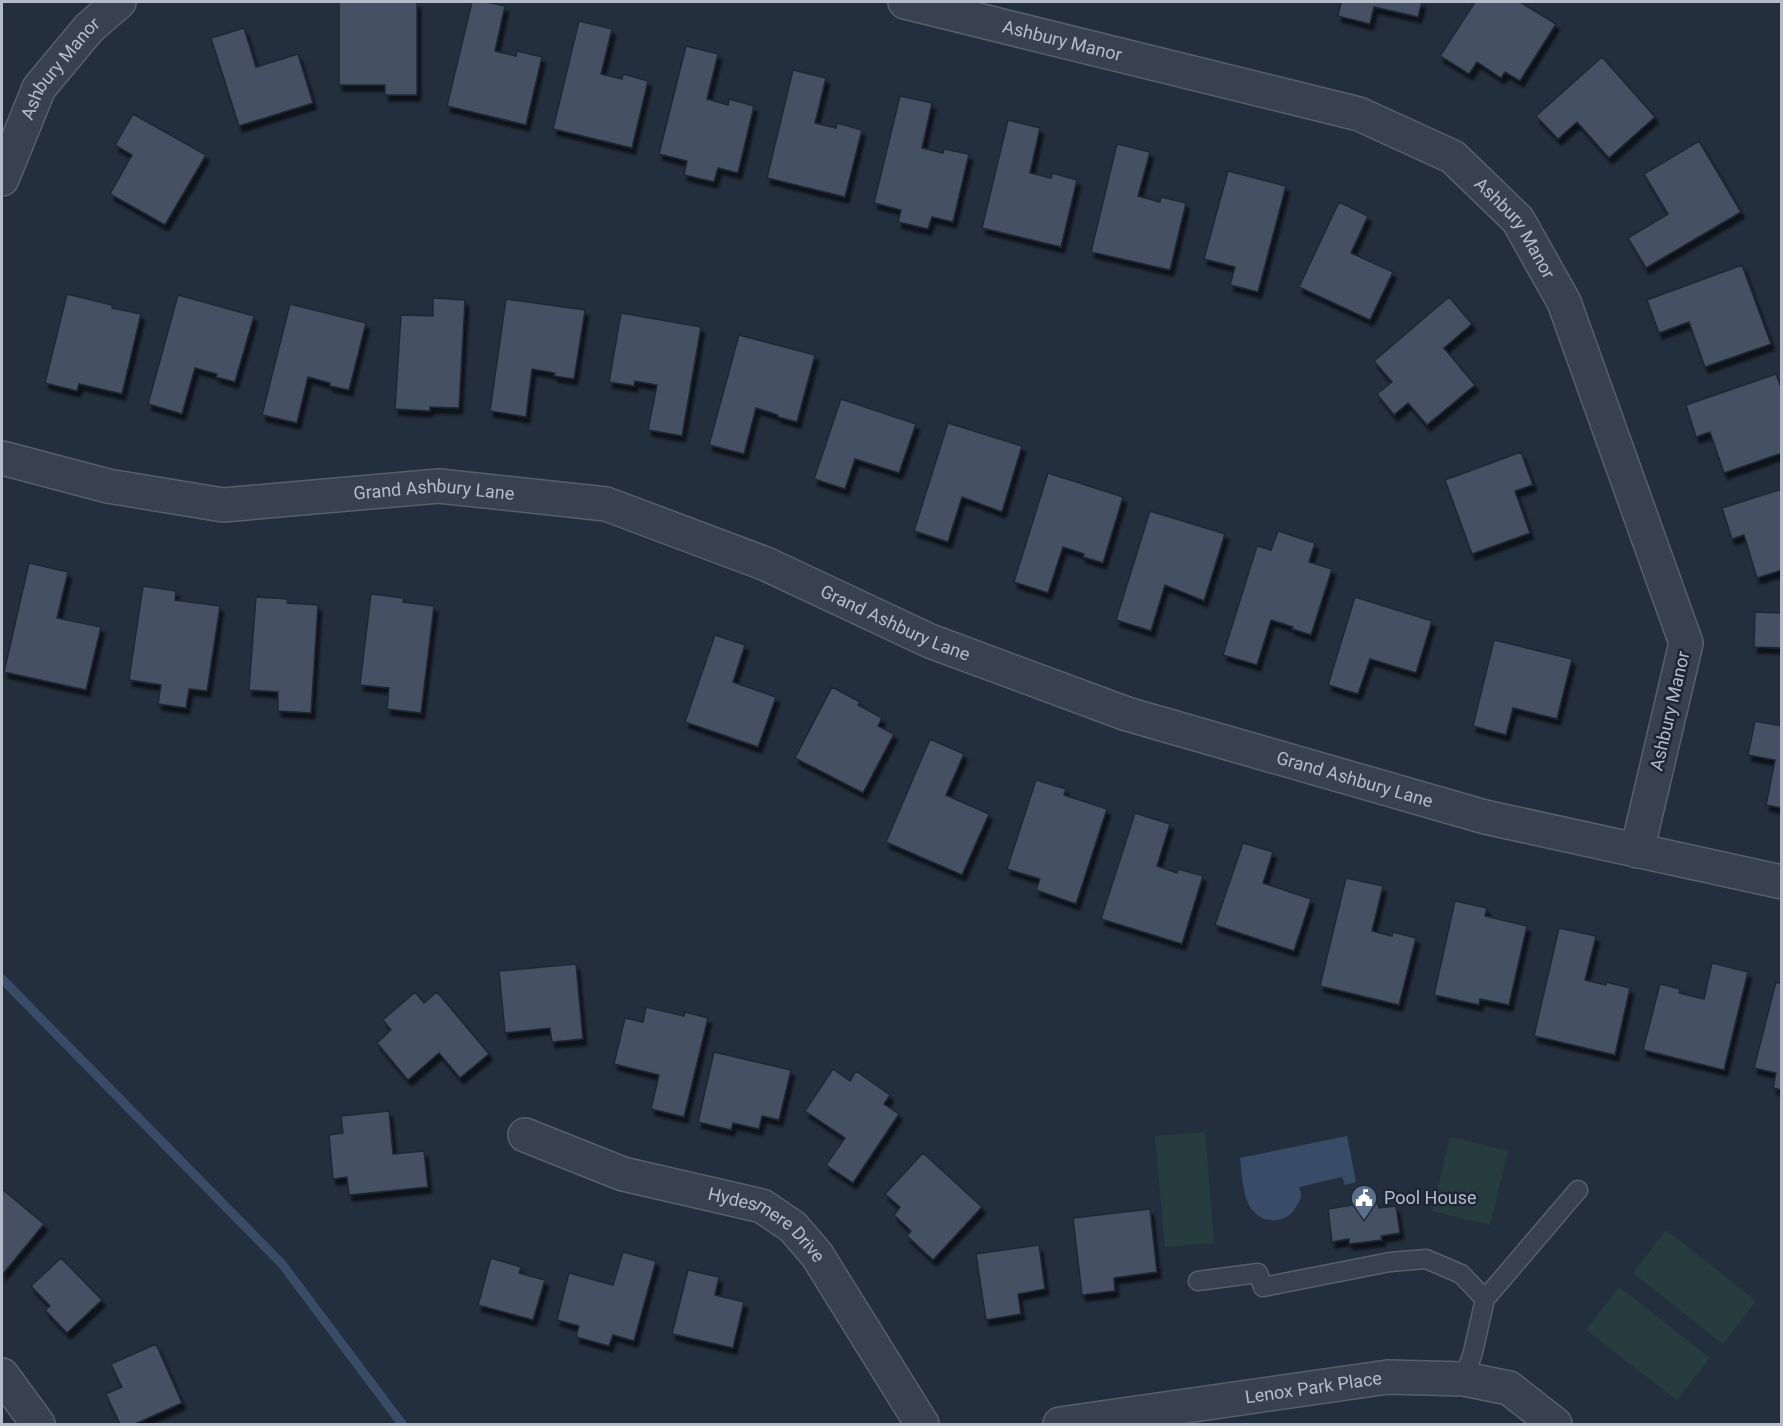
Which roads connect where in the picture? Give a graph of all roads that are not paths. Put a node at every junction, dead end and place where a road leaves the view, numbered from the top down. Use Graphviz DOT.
graph roads {
  1 [pos="119,2"];
  2 [pos="905,2"];
  3 [pos="2,179"];
  4 [pos="2,458"];
  5 [pos="1637,851"];
  6 [pos="1782,882"];
  7 [pos="525,1135"];
  8 [pos="1578,1190"];
  9 [pos="1198,1281"];
  10 [pos="1485,1299"];
  11 [pos="2,1375"];
  12 [pos="1464,1379"];
  13 [pos="1156,1418"];
  14 [pos="39,1425"];
  15 [pos="922,1425"];
  16 [pos="1060,1425"];
  17 [pos="1555,1425"];
  1 -- 3 [label="street, Ashbury Manor"];
  2 -- 5 [label="street, Ashbury Manor"];
  4 -- 5 [label="street, Grand Ashbury Lane"];
  5 -- 6 [label="street, Grand Ashbury Lane"];
  7 -- 15 [label="street, Hydesmere Drive"];
  8 -- 10 [label="lane"];
  9 -- 10 [label="lane"];
  10 -- 12 [label="lane"];
  11 -- 14 [label="street"];
  12 -- 13 [label="street, Lenox Park Place"];
  12 -- 17 [label="street, Lenox Park Place"];
  13 -- 16 [label="street, Lenox Park Place"];
}
